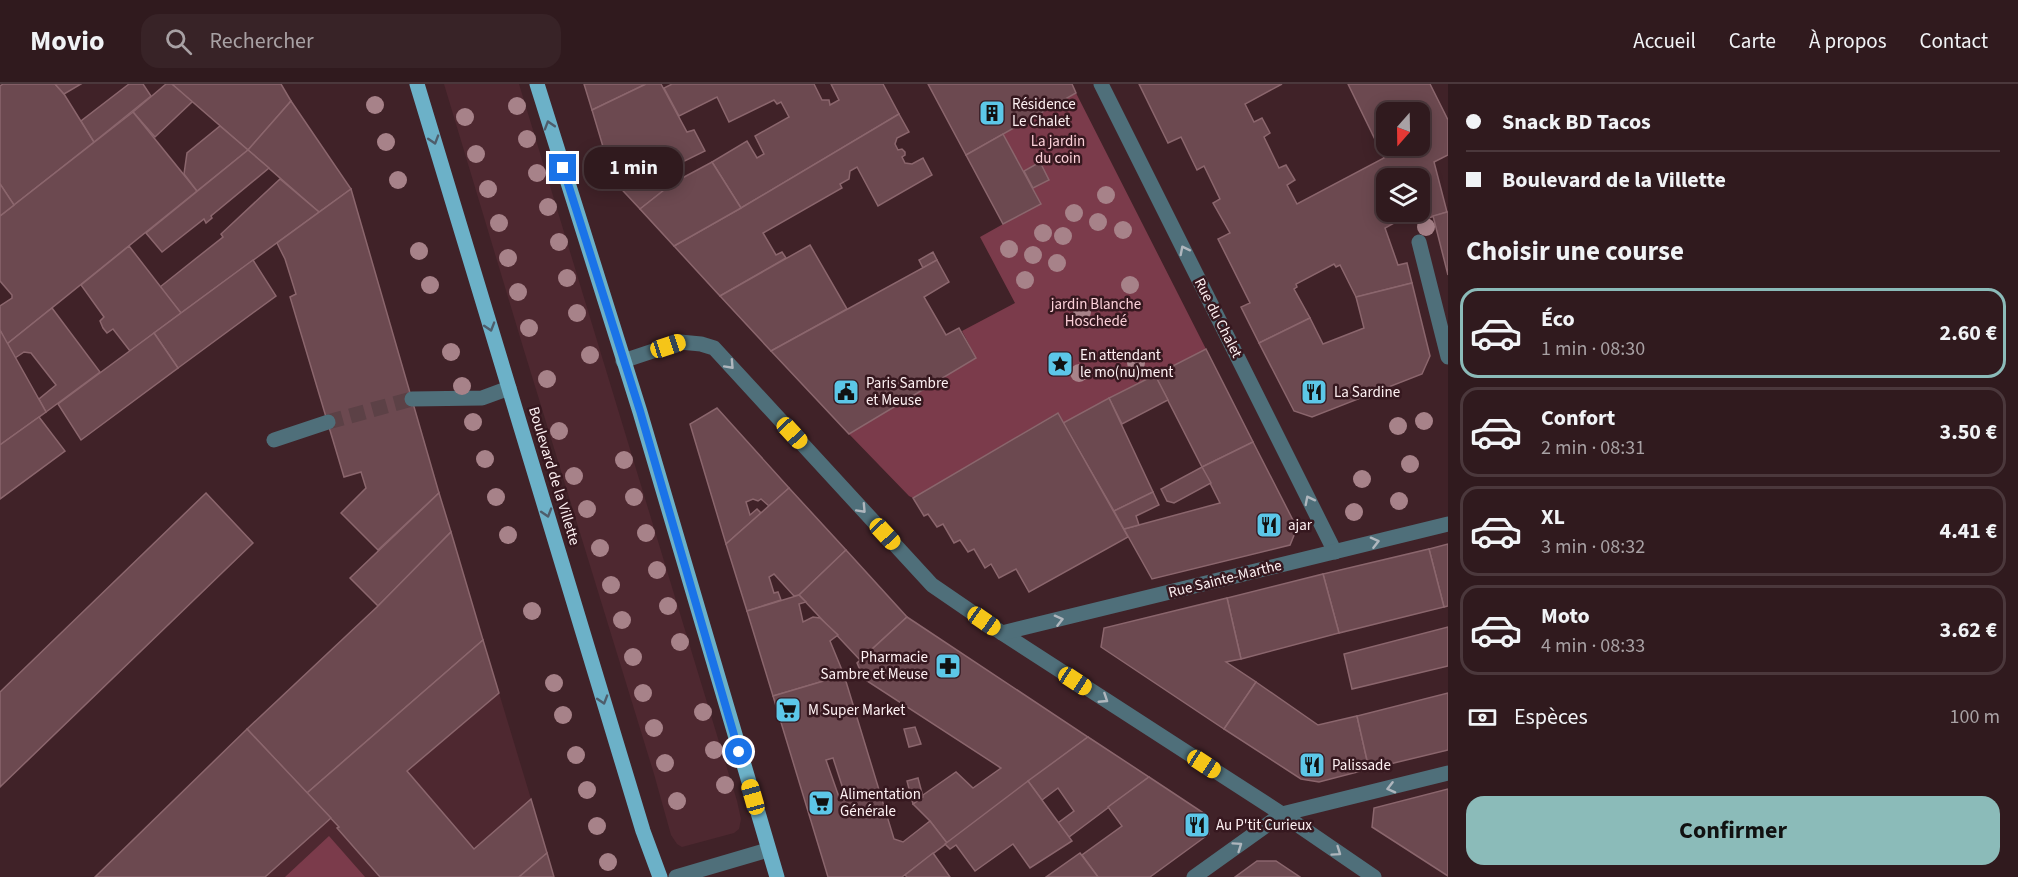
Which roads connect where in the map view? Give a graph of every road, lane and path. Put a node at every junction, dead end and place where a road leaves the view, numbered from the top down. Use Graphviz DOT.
graph roads {
  1 [pos="417,84"];
  2 [pos="537,84"];
  3 [pos="1101,84"];
  4 [pos="1419,242"];
  5 [pos="1448,357"];
  6 [pos="623,361"];
  7 [pos="509,388"];
  8 [pos="412,399"];
  9 [pos="328,422"];
  10 [pos="274,440"];
  11 [pos="1448,524"];
  12 [pos="1335,552"];
  13 [pos="1002,633"];
  14 [pos="1448,773"];
  15 [pos="1282,814"];
  16 [pos="768,850"];
  17 [pos="660,877"];
  18 [pos="676,877"];
  19 [pos="777,877"];
  20 [pos="1194,877"];
  21 [pos="1374,877"];
  1 -- 7 [label="main road, Boulevard de la Villette, one-way"];
  6 -- 2 [label="main road, one-way"];
  12 -- 3 [label="street, Rue du Chalet, one-way"];
  4 -- 5 [label="street"];
  6 -- 13 [label="street, one-way"];
  6 -- 16 [label="main road"];
  7 -- 8 [label="street"];
  7 -- 17 [label="main road, Boulevard de la Villette, one-way"];
  9 -- 10 [label="street"];
  12 -- 11 [label="street, Rue Sainte-Marthe, one-way"];
  13 -- 12 [label="street, Rue Sainte-Marthe, one-way"];
  13 -- 15 [label="street, one-way"];
  14 -- 15 [label="street, one-way"];
  20 -- 15 [label="street, one-way"];
  15 -- 21 [label="street, one-way"];
  16 -- 18 [label="street"];
  16 -- 19 [label="main road"];
}
